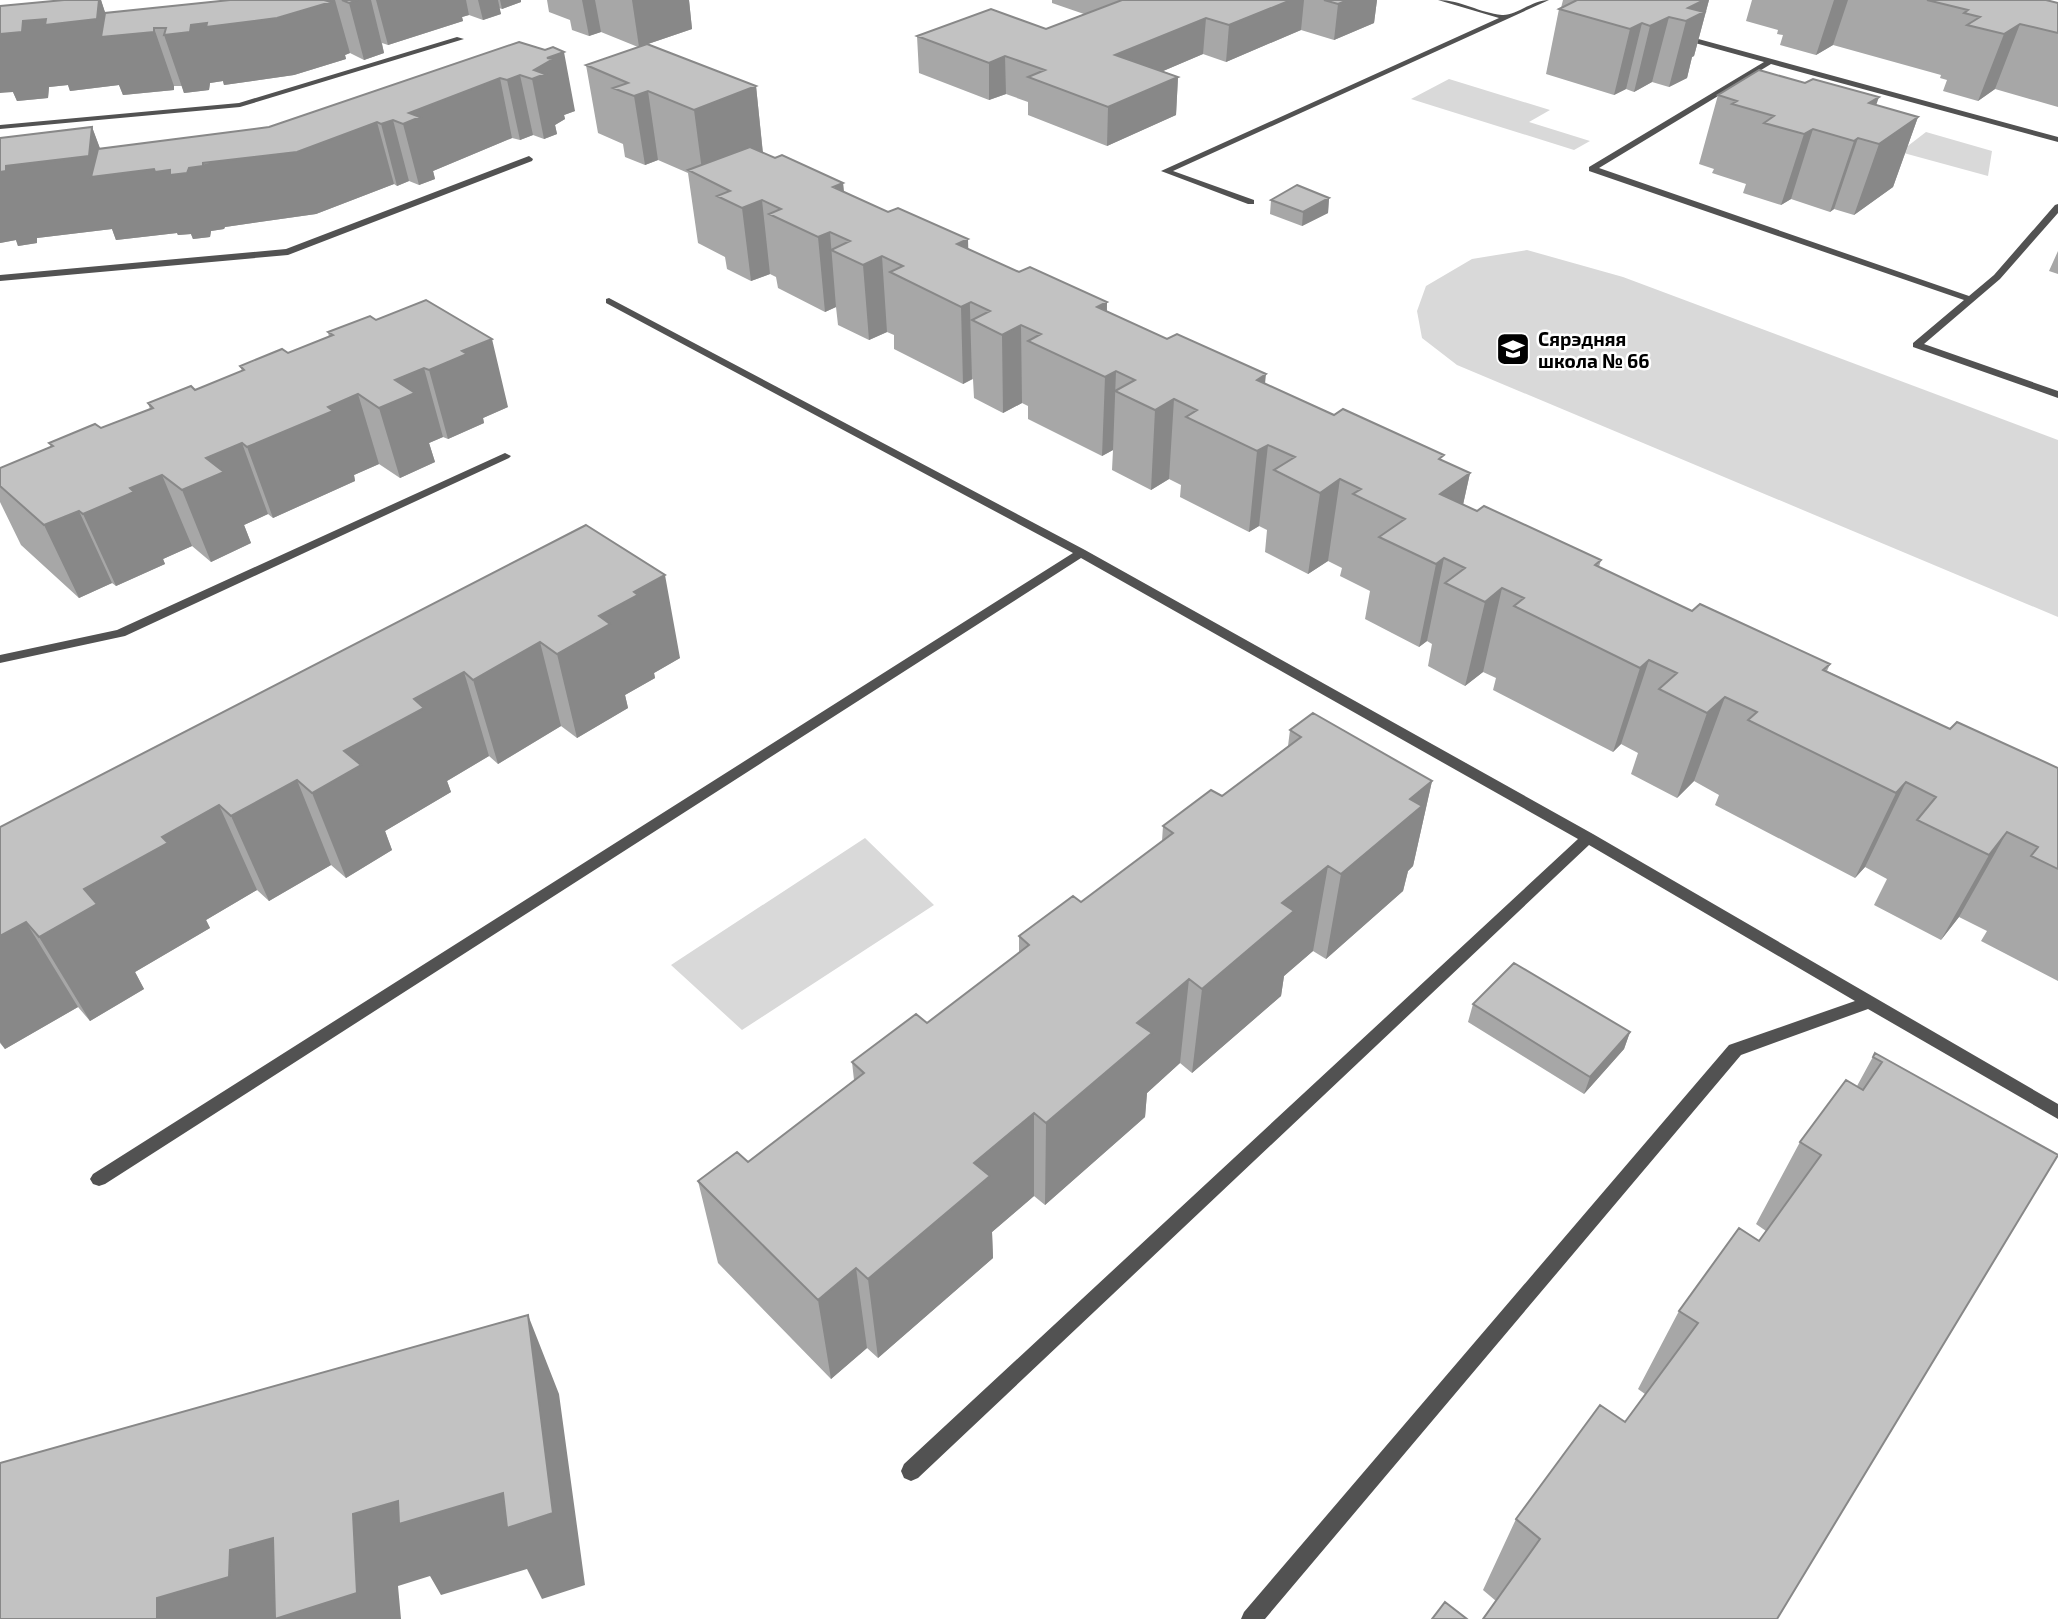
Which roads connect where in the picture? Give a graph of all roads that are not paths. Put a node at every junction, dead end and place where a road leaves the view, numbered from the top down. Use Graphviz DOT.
graph roads {
  1 [pos="1443,0"];
  2 [pos="1546,0"];
  3 [pos="1560,4"];
  4 [pos="1506,18"];
  5 [pos="1664,32"];
  6 [pos="460,39"];
  7 [pos="1770,61"];
  8 [pos="0,127"];
  9 [pos="2058,140"];
  10 [pos="529,159"];
  11 [pos="1251,202"];
  12 [pos="2058,207"];
  13 [pos="0,278"];
  14 [pos="1970,299"];
  15 [pos="609,301"];
  16 [pos="2058,396"];
  17 [pos="505,456"];
  18 [pos="1081,553"];
  19 [pos="0,659"];
  20 [pos="1588,838"];
  21 [pos="1869,1002"];
  22 [pos="2058,1112"];
  23 [pos="99,1179"];
  24 [pos="911,1471"];
  25 [pos="1251,1619"];
  1 -- 4 [label="lane"];
  2 -- 3 [label="lane"];
  2 -- 4 [label="lane"];
  4 -- 11 [label="lane"];
  5 -- 7 [label="lane"];
  6 -- 8 [label="lane"];
  7 -- 9 [label="lane"];
  7 -- 14 [label="lane"];
  10 -- 13 [label="lane"];
  12 -- 14 [label="lane"];
  14 -- 16 [label="lane"];
  15 -- 18 [label="lane"];
  17 -- 19 [label="lane"];
  18 -- 20 [label="lane"];
  18 -- 23 [label="lane"];
  20 -- 21 [label="lane"];
  20 -- 24 [label="lane"];
  21 -- 22 [label="lane"];
  21 -- 25 [label="lane"];
}
